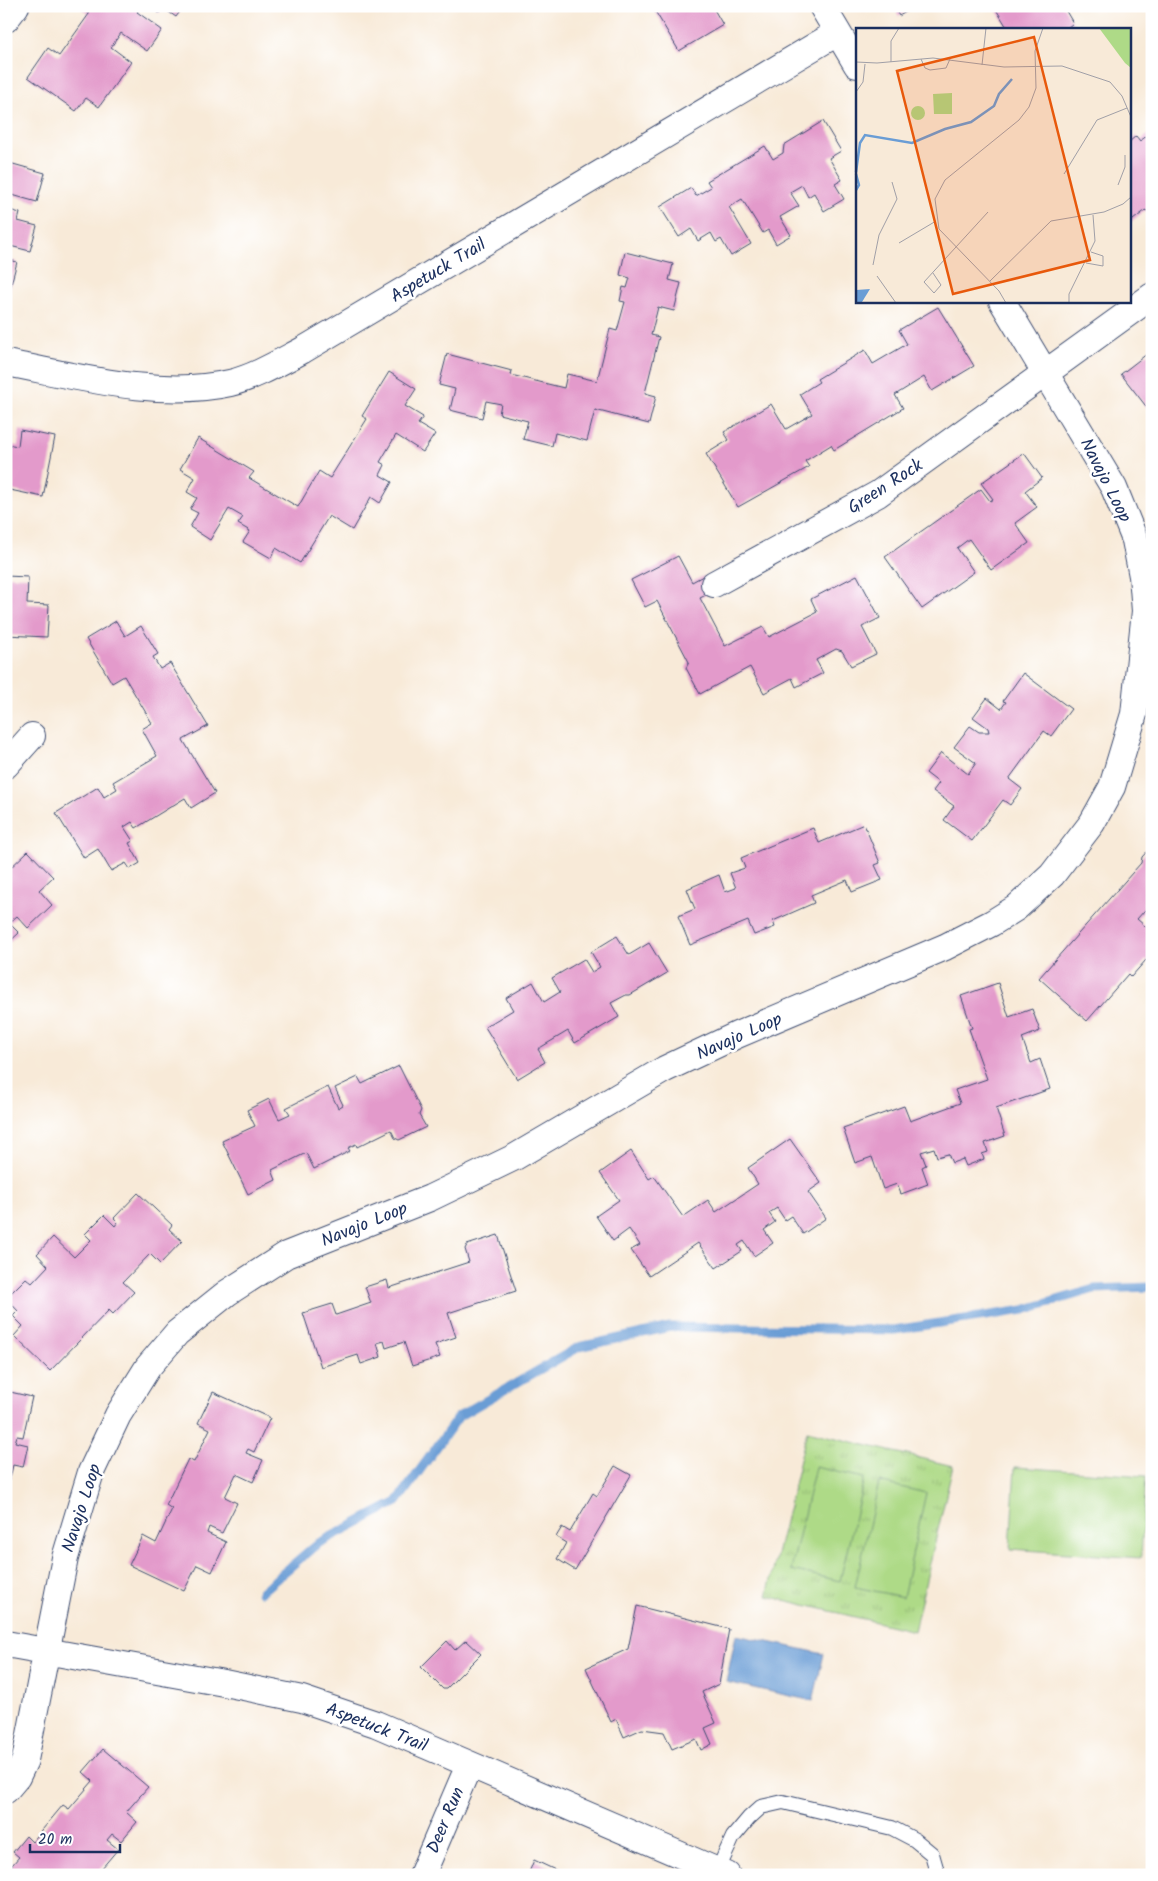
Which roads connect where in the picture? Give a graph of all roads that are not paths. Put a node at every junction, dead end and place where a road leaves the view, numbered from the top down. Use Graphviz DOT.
graph roads {
  1 [pos="16,6"];
  2 [pos="822,6"];
  3 [pos="6,19"];
  4 [pos="837,33"];
  5 [pos="856,63"];
  6 [pos="1152,296"];
  7 [pos="1003,302"];
  8 [pos="6,363"];
  9 [pos="1046,373"];
  10 [pos="714,584"];
  11 [pos="1148,610"];
  12 [pos="32,736"];
  13 [pos="6,766"];
  14 [pos="6,1644"];
  15 [pos="47,1651"];
  16 [pos="469,1765"];
  17 [pos="6,1790"];
  18 [pos="722,1873"];
  19 [pos="422,1875"];
  20 [pos="938,1875"];
  1 -- 3 [label="street"];
  2 -- 4 [label="street"];
  4 -- 5 [label="street"];
  4 -- 8 [label="street, Aspetuck Trail"];
  6 -- 9 [label="street, Green Rock"];
  7 -- 9 [label="street, Navajo Loop"];
  9 -- 10 [label="street, Green Rock"];
  9 -- 11 [label="street, Navajo Loop"];
  11 -- 15 [label="street, Navajo Loop"];
  12 -- 13 [label="street"];
  14 -- 15 [label="street, Aspetuck Trail"];
  15 -- 16 [label="street, Aspetuck Trail"];
  15 -- 17 [label="street, Navajo Loop"];
  16 -- 18 [label="street, Aspetuck Trail"];
  16 -- 19 [label="street, Deer Run"];
  18 -- 20 [label="lane"];
}
